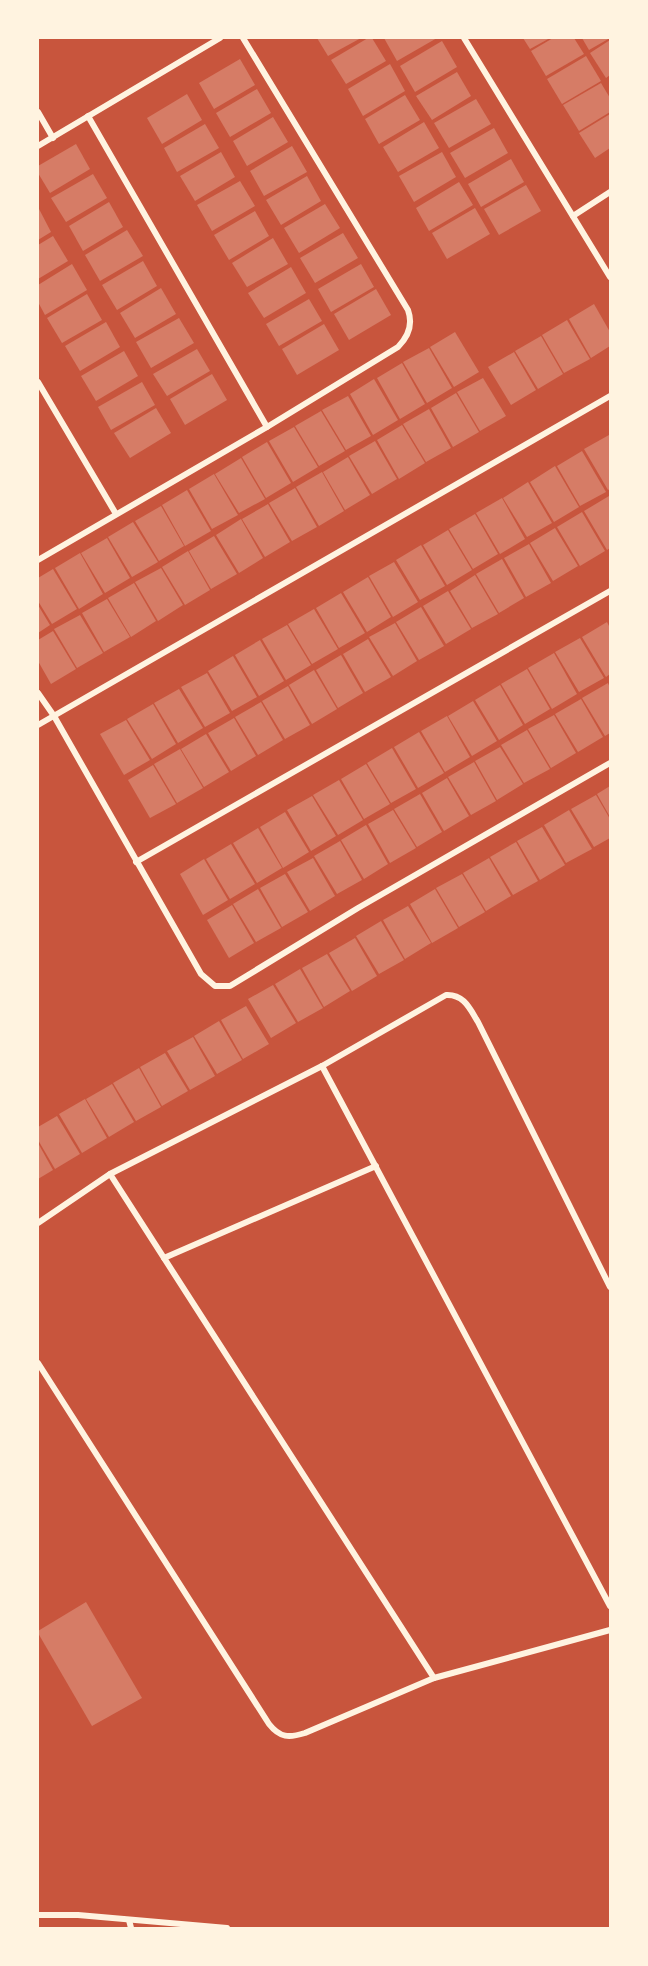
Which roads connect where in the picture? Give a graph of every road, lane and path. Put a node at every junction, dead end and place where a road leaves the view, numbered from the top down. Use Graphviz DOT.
graph roads {
  1 [pos="220,38"];
  2 [pos="243,38"];
  3 [pos="464,38"];
  4 [pos="38,112"];
  5 [pos="88,116"];
  6 [pos="52,138"];
  7 [pos="38,146"];
  8 [pos="610,192"];
  9 [pos="573,216"];
  10 [pos="610,277"];
  11 [pos="38,382"];
  12 [pos="610,396"];
  13 [pos="267,427"];
  14 [pos="116,514"];
  15 [pos="38,560"];
  16 [pos="610,591"];
  17 [pos="38,693"];
  18 [pos="54,716"];
  19 [pos="38,725"];
  20 [pos="610,763"];
  21 [pos="136,862"];
  22 [pos="322,1066"];
  23 [pos="376,1166"];
  24 [pos="110,1174"];
  25 [pos="38,1223"];
  26 [pos="164,1258"];
  27 [pos="610,1287"];
  28 [pos="38,1363"];
  29 [pos="610,1606"];
  30 [pos="610,1630"];
  31 [pos="434,1678"];
  32 [pos="38,1915"];
  33 [pos="129,1920"];
  34 [pos="131,1929"];
  35 [pos="227,1929"];
  1 -- 5 [label="street"];
  2 -- 13 [label="street"];
  3 -- 9 [label="street"];
  4 -- 6 [label="street"];
  5 -- 6 [label="street"];
  5 -- 13 [label="street"];
  6 -- 7 [label="street"];
  8 -- 9 [label="street"];
  9 -- 10 [label="street"];
  11 -- 14 [label="street"];
  12 -- 18 [label="street"];
  13 -- 14 [label="street"];
  14 -- 15 [label="street"];
  16 -- 21 [label="street"];
  17 -- 18 [label="street"];
  18 -- 19 [label="street"];
  18 -- 21 [label="street"];
  20 -- 21 [label="street"];
  22 -- 23 [label="street"];
  22 -- 24 [label="street"];
  22 -- 27 [label="street"];
  23 -- 26 [label="street"];
  23 -- 29 [label="street"];
  24 -- 25 [label="street"];
  24 -- 26 [label="street"];
  26 -- 31 [label="street"];
  28 -- 31 [label="street"];
  30 -- 31 [label="street"];
  32 -- 33 [label="street"];
  33 -- 34 [label="street"];
  33 -- 35 [label="street"];
}
